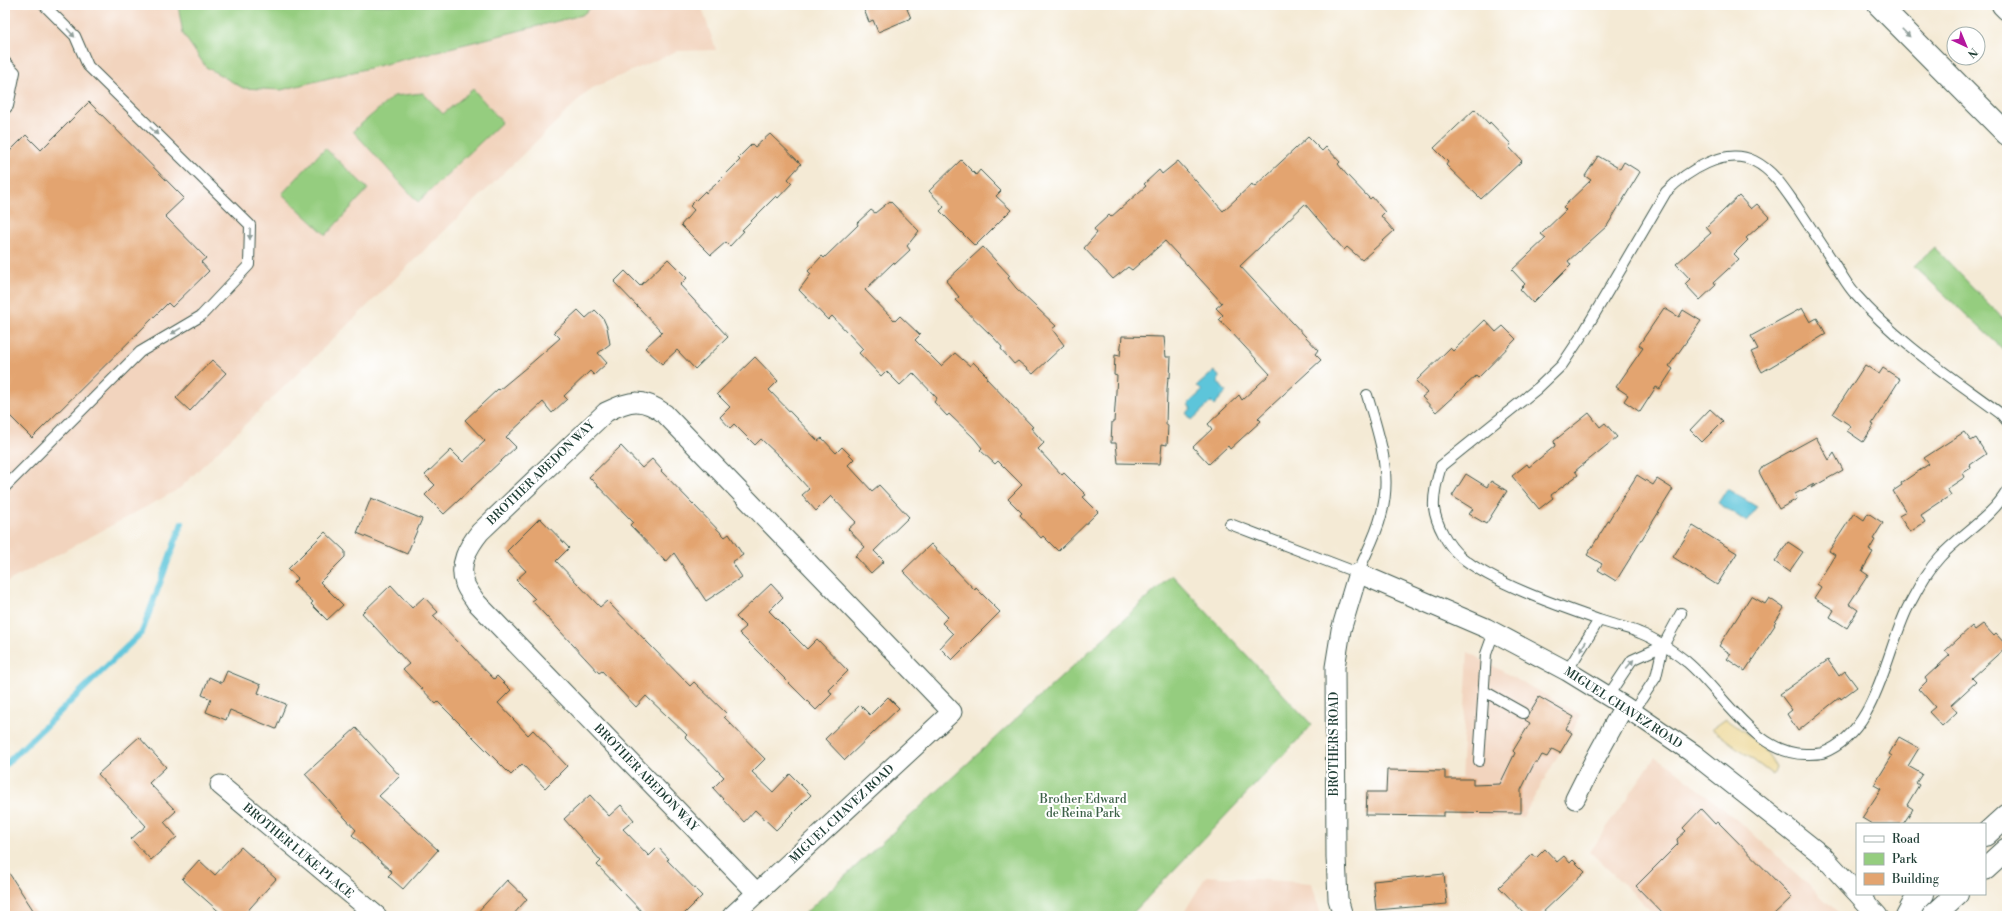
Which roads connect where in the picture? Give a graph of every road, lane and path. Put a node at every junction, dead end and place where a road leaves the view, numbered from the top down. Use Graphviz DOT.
graph roads {
  1 [pos="44,5"];
  2 [pos="1879,5"];
  3 [pos="2003,5"];
  4 [pos="2007,9"];
  5 [pos="5,62"];
  6 [pos="5,109"];
  7 [pos="2007,134"];
  8 [pos="1367,395"];
  9 [pos="2007,421"];
  10 [pos="5,487"];
  11 [pos="2007,491"];
  12 [pos="1230,524"];
  13 [pos="1358,574"];
  14 [pos="1681,613"];
  15 [pos="1599,620"];
  16 [pos="1494,632"];
  17 [pos="1663,646"];
  18 [pos="1567,671"];
  19 [pos="1484,691"];
  20 [pos="1622,705"];
  21 [pos="952,712"];
  22 [pos="1523,713"];
  23 [pos="1479,761"];
  24 [pos="220,785"];
  25 [pos="1575,799"];
  26 [pos="2007,815"];
  27 [pos="1986,834"];
  28 [pos="2007,849"];
  29 [pos="1986,868"];
  30 [pos="1856,891"];
  31 [pos="757,893"];
  32 [pos="1860,895"];
  33 [pos="1922,895"];
  34 [pos="1956,895"];
  35 [pos="376,916"];
  36 [pos="732,916"];
  37 [pos="1342,916"];
  38 [pos="1878,916"];
  39 [pos="1907,916"];
  40 [pos="1933,916"];
  1 -- 10 [label="lane, one-way"];
  2 -- 7 [label="main road, one-way"];
  3 -- 4 [label="main road"];
  5 -- 6 [label="lane"];
  8 -- 13 [label="lane"];
  9 -- 15 [label="lane"];
  11 -- 17 [label="lane"];
  12 -- 13 [label="lane"];
  13 -- 16 [label="street, MIGUEL CHAVEZ ROAD"];
  13 -- 37 [label="street, BROTHERS ROAD"];
  14 -- 17 [label="lane"];
  15 -- 17 [label="lane"];
  15 -- 18 [label="lane, one-way"];
  16 -- 18 [label="street, MIGUEL CHAVEZ ROAD"];
  16 -- 19 [label="lane"];
  17 -- 20 [label="lane"];
  20 -- 17 [label="lane, one-way"];
  18 -- 20 [label="street, MIGUEL CHAVEZ ROAD"];
  19 -- 22 [label="lane"];
  19 -- 23 [label="lane"];
  20 -- 25 [label="street"];
  20 -- 30 [label="street, MIGUEL CHAVEZ ROAD"];
  21 -- 31 [label="street, MIGUEL CHAVEZ ROAD"];
  21 -- 31 [label="street, BROTHER ABEDON WAY"];
  24 -- 35 [label="street, BROTHER LUKE PLACE"];
  26 -- 27 [label="main road"];
  28 -- 29 [label="main road"];
  31 -- 36 [label="street, MIGUEL CHAVEZ ROAD"];
  32 -- 38 [label="street, MIGUEL CHAVEZ ROAD"];
  33 -- 39 [label="main road"];
  34 -- 40 [label="main road"];
}
